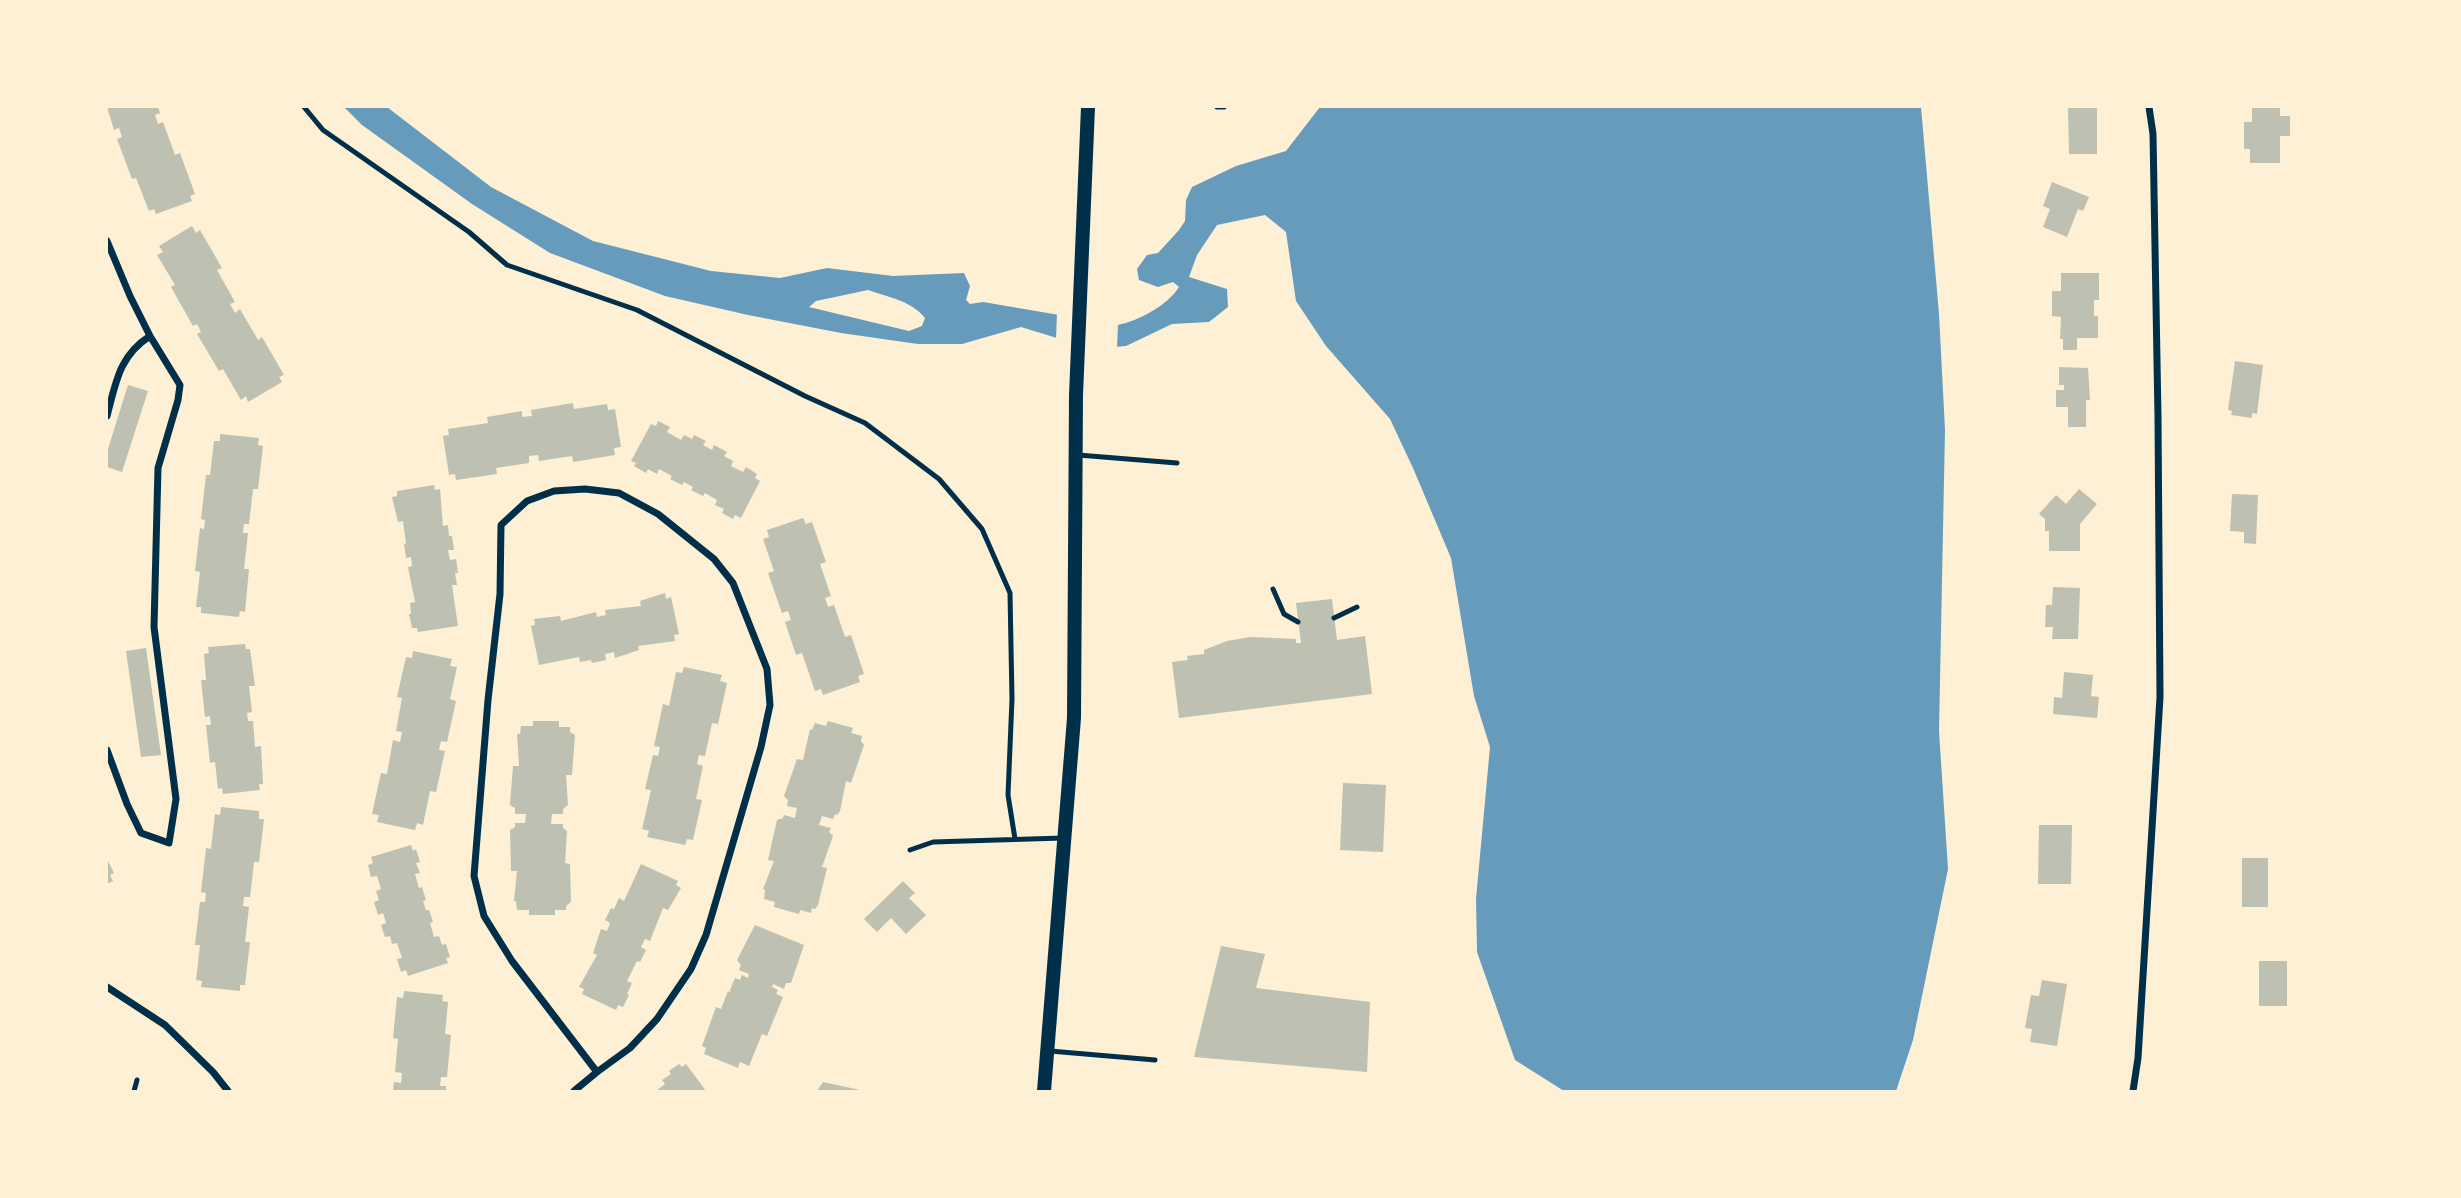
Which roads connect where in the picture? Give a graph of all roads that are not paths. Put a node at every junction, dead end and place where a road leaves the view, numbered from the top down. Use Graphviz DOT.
graph roads {
  1 [pos="304,107"];
  2 [pos="1088,107"];
  3 [pos="1217,107"];
  4 [pos="1224,107"];
  5 [pos="2149,107"];
  6 [pos="107,241"];
  7 [pos="111,261"];
  8 [pos="150,336"];
  9 [pos="107,416"];
  10 [pos="1075,454"];
  11 [pos="1177,463"];
  12 [pos="1273,589"];
  13 [pos="1357,607"];
  14 [pos="1334,618"];
  15 [pos="1298,622"];
  16 [pos="107,750"];
  17 [pos="1064,838"];
  18 [pos="1015,839"];
  19 [pos="910,850"];
  20 [pos="107,987"];
  21 [pos="1047,1051"];
  22 [pos="1156,1060"];
  23 [pos="597,1072"];
  24 [pos="137,1080"];
  25 [pos="134,1091"];
  26 [pos="228,1091"];
  27 [pos="574,1091"];
  28 [pos="1044,1091"];
  29 [pos="2133,1091"];
  1 -- 18 [label="lane"];
  2 -- 10 [label="main road"];
  3 -- 4 [label="lane"];
  5 -- 29 [label="street"];
  6 -- 7 [label="street"];
  7 -- 8 [label="street"];
  8 -- 9 [label="street"];
  8 -- 16 [label="street"];
  10 -- 11 [label="lane"];
  10 -- 17 [label="main road"];
  12 -- 15 [label="lane"];
  13 -- 14 [label="lane"];
  17 -- 18 [label="lane"];
  17 -- 21 [label="main road"];
  18 -- 19 [label="lane"];
  20 -- 26 [label="street"];
  21 -- 22 [label="lane"];
  21 -- 28 [label="main road"];
  23 -- 23 [label="street"];
  23 -- 27 [label="street"];
  24 -- 25 [label="lane"];
}
